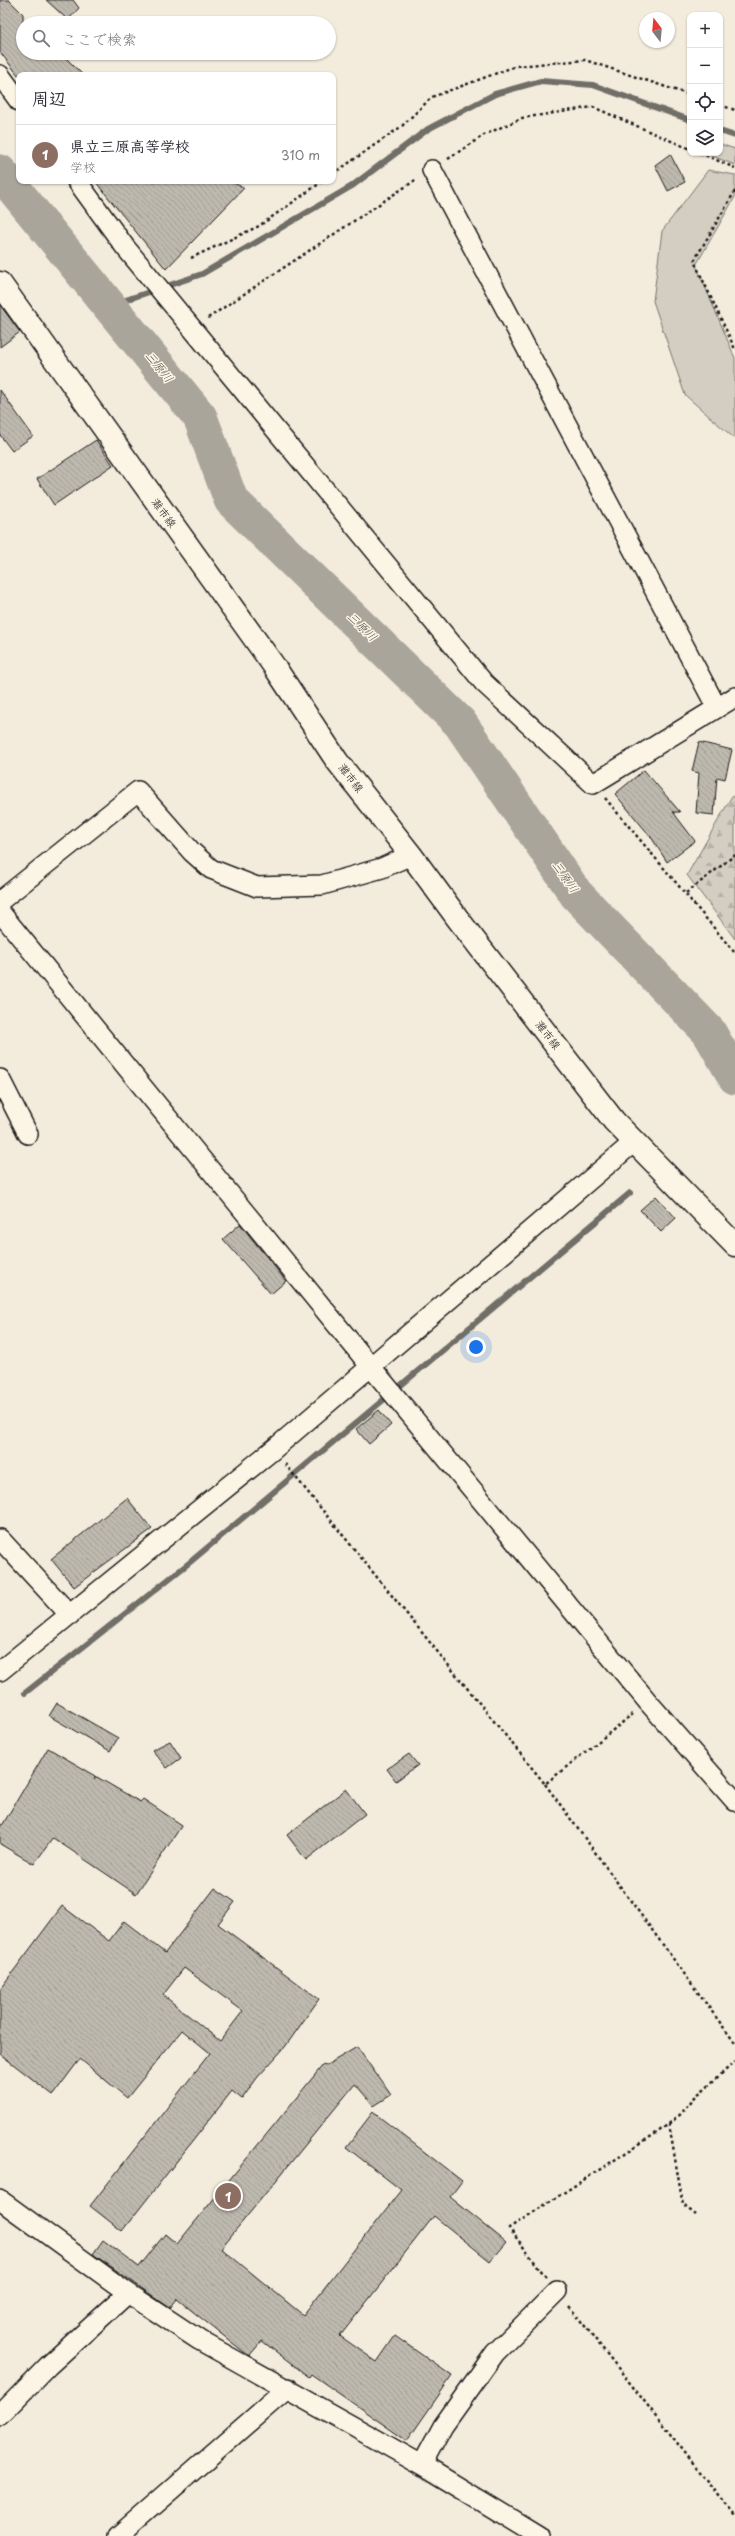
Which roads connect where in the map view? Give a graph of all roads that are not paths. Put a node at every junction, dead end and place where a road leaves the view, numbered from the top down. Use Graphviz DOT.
graph roads {
  1 [pos="0,75"];
  2 [pos="16,97"];
  3 [pos="432,170"];
  4 [pos="79,184"];
  5 [pos="0,283"];
  6 [pos="735,697"];
  7 [pos="717,708"];
  8 [pos="411,855"];
  9 [pos="0,901"];
  10 [pos="0,912"];
  11 [pos="0,1079"];
  12 [pos="28,1134"];
  13 [pos="634,1142"];
  14 [pos="735,1245"];
  15 [pos="371,1367"];
  16 [pos="0,1539"];
  17 [pos="70,1614"];
  18 [pos="0,1671"];
  19 [pos="735,1801"];
  20 [pos="0,2200"];
  21 [pos="557,2291"];
  22 [pos="128,2292"];
  23 [pos="288,2388"];
  24 [pos="0,2415"];
  25 [pos="422,2466"];
  26 [pos="118,2536"];
  27 [pos="539,2536"];
  1 -- 2 [label="street"];
  3 -- 7 [label="street"];
  4 -- 7 [label="street"];
  5 -- 8 [label="main road, 灘市線"];
  6 -- 7 [label="street"];
  8 -- 9 [label="street"];
  8 -- 13 [label="main road, 灘市線"];
  10 -- 15 [label="street"];
  11 -- 12 [label="street"];
  13 -- 14 [label="main road, 灘市線"];
  13 -- 15 [label="street"];
  15 -- 17 [label="street"];
  15 -- 19 [label="street"];
  16 -- 17 [label="street"];
  17 -- 18 [label="street"];
  20 -- 22 [label="street"];
  21 -- 25 [label="street"];
  22 -- 23 [label="street"];
  22 -- 24 [label="street"];
  23 -- 25 [label="street"];
  23 -- 26 [label="street"];
  25 -- 27 [label="street"];
}
